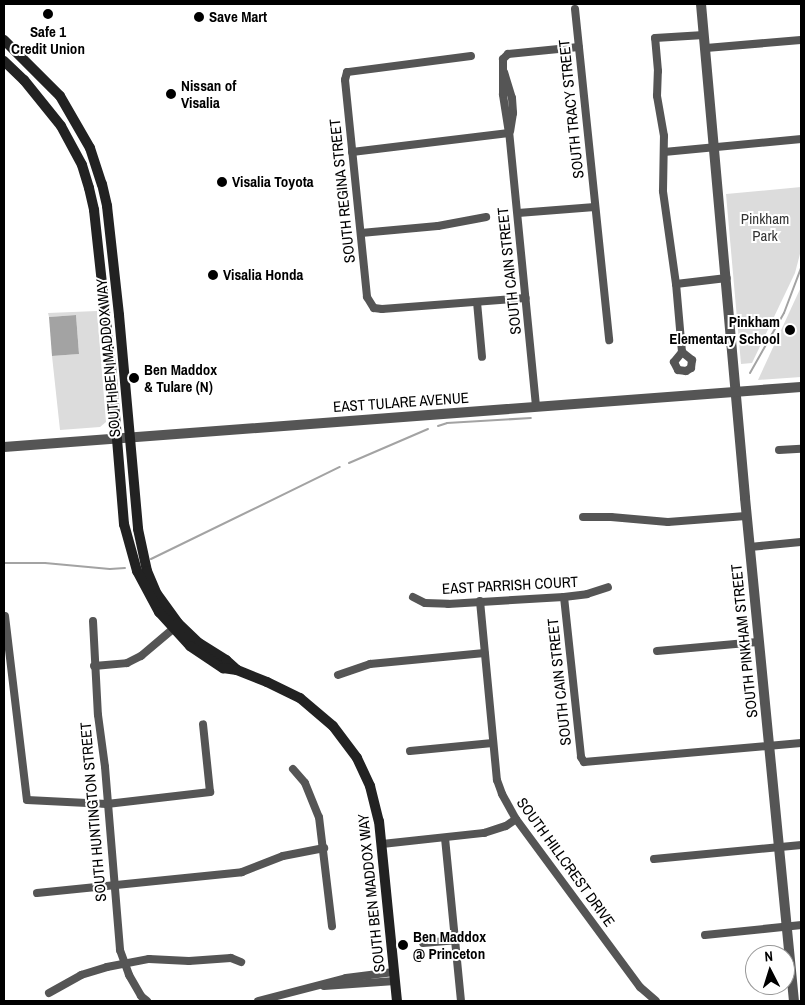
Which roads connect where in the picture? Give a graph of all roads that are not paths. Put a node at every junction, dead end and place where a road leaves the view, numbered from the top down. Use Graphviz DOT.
graph roads {
  1 [pos="701,4"];
  2 [pos="575,9"];
  3 [pos="704,35"];
  4 [pos="4,40"];
  5 [pos="801,40"];
  6 [pos="579,46"];
  7 [pos="706,48"];
  8 [pos="471,56"];
  9 [pos="4,61"];
  10 [pos="510,133"];
  11 [pos="801,139"];
  12 [pos="715,146"];
  13 [pos="352,152"];
  14 [pos="664,152"];
  15 [pos="82,165"];
  16 [pos="595,206"];
  17 [pos="518,213"];
  18 [pos="486,217"];
  19 [pos="361,233"];
  20 [pos="112,242"];
  21 [pos="727,278"];
  22 [pos="676,284"];
  23 [pos="526,298"];
  24 [pos="477,302"];
  25 [pos="609,340"];
  26 [pos="682,352"];
  27 [pos="482,357"];
  28 [pos="801,387"];
  29 [pos="737,392"];
  30 [pos="536,406"];
  31 [pos="130,437"];
  32 [pos="118,438"];
  33 [pos="4,447"];
  34 [pos="801,449"];
  35 [pos="779,450"];
  36 [pos="746,516"];
  37 [pos="583,517"];
  38 [pos="801,542"];
  39 [pos="750,547"];
  40 [pos="608,587"];
  41 [pos="413,597"];
  42 [pos="564,597"];
  43 [pos="480,602"];
  44 [pos="5,616"];
  45 [pos="93,621"];
  46 [pos="173,629"];
  47 [pos="758,642"];
  48 [pos="657,651"];
  49 [pos="484,653"];
  50 [pos="94,666"];
  51 [pos="236,670"];
  52 [pos="338,675"];
  53 [pos="203,724"];
  54 [pos="493,743"];
  55 [pos="801,743"];
  56 [pos="769,746"];
  57 [pos="410,751"];
  58 [pos="293,769"];
  59 [pos="107,804"];
  60 [pos="516,819"];
  61 [pos="445,838"];
  62 [pos="382,844"];
  63 [pos="801,845"];
  64 [pos="779,847"];
  65 [pos="324,848"];
  66 [pos="654,859"];
  67 [pos="114,885"];
  68 [pos="37,893"];
  69 [pos="801,925"];
  70 [pos="332,926"];
  71 [pos="787,927"];
  72 [pos="705,935"];
  73 [pos="454,940"];
  74 [pos="423,943"];
  75 [pos="241,962"];
  76 [pos="124,963"];
  77 [pos="395,977"];
  78 [pos="49,993"];
  79 [pos="281,998"];
  80 [pos="144,999"];
  81 [pos="258,1001"];
  82 [pos="397,1001"];
  83 [pos="461,1001"];
  84 [pos="656,1001"];
  85 [pos="794,1001"];
  1 -- 3 [label="street, SOUTH PINKHAM STREET"];
  2 -- 6 [label="street, SOUTH TRACY STREET"];
  3 -- 7 [label="street, SOUTH PINKHAM STREET"];
  3 -- 14 [label="street"];
  4 -- 20 [label="main road, SOUTH BEN MADDOX WAY"];
  5 -- 7 [label="street"];
  6 -- 10 [label="street, SOUTH CAIN STREET"];
  6 -- 16 [label="street, SOUTH TRACY STREET"];
  7 -- 12 [label="street, SOUTH PINKHAM STREET"];
  8 -- 13 [label="street, SOUTH REGINA STREET"];
  9 -- 15 [label="main road, SOUTH BEN MADDOX WAY"];
  10 -- 13 [label="street"];
  10 -- 17 [label="street, SOUTH CAIN STREET"];
  11 -- 12 [label="street"];
  12 -- 14 [label="street"];
  12 -- 21 [label="street, SOUTH PINKHAM STREET"];
  13 -- 19 [label="street, SOUTH REGINA STREET"];
  14 -- 22 [label="street"];
  15 -- 20 [label="main road"];
  15 -- 32 [label="main road, SOUTH BEN MADDOX WAY"];
  16 -- 17 [label="street"];
  16 -- 25 [label="street, SOUTH TRACY STREET"];
  17 -- 23 [label="street, SOUTH CAIN STREET"];
  18 -- 19 [label="street"];
  19 -- 24 [label="street, SOUTH REGINA STREET"];
  20 -- 31 [label="main road, SOUTH BEN MADDOX WAY"];
  21 -- 22 [label="street"];
  21 -- 29 [label="street, SOUTH PINKHAM STREET"];
  22 -- 26 [label="street"];
  23 -- 24 [label="street"];
  23 -- 30 [label="street, SOUTH CAIN STREET"];
  24 -- 27 [label="street"];
  28 -- 29 [label="street, EAST TULARE AVENUE"];
  29 -- 30 [label="street, EAST TULARE AVENUE"];
  29 -- 36 [label="street, SOUTH PINKHAM STREET"];
  30 -- 31 [label="street, EAST TULARE AVENUE"];
  31 -- 32 [label="street, EAST TULARE AVENUE"];
  31 -- 51 [label="main road, SOUTH BEN MADDOX WAY"];
  32 -- 33 [label="street, EAST TULARE AVENUE"];
  32 -- 46 [label="main road, SOUTH BEN MADDOX WAY"];
  34 -- 35 [label="street"];
  36 -- 37 [label="street"];
  36 -- 39 [label="street, SOUTH PINKHAM STREET"];
  38 -- 39 [label="street"];
  39 -- 47 [label="street, SOUTH PINKHAM STREET"];
  40 -- 42 [label="street, EAST PARRISH COURT"];
  41 -- 43 [label="street, EAST PARRISH COURT"];
  42 -- 43 [label="street, EAST PARRISH COURT"];
  42 -- 56 [label="street, SOUTH CAIN STREET"];
  43 -- 49 [label="street, SOUTH HILLCREST DRIVE"];
  44 -- 59 [label="street"];
  45 -- 50 [label="street, SOUTH HUNTINGTON STREET"];
  46 -- 50 [label="street"];
  46 -- 51 [label="main road, SOUTH BEN MADDOX WAY"];
  47 -- 48 [label="street"];
  47 -- 56 [label="street, SOUTH PINKHAM STREET"];
  49 -- 52 [label="street"];
  49 -- 54 [label="street, SOUTH HILLCREST DRIVE"];
  50 -- 59 [label="street, SOUTH HUNTINGTON STREET"];
  51 -- 62 [label="main road, SOUTH BEN MADDOX WAY"];
  53 -- 59 [label="street"];
  54 -- 57 [label="street"];
  54 -- 60 [label="street, SOUTH HILLCREST DRIVE"];
  55 -- 56 [label="street"];
  56 -- 64 [label="street, SOUTH PINKHAM STREET"];
  58 -- 65 [label="street"];
  59 -- 67 [label="street, SOUTH HUNTINGTON STREET"];
  60 -- 61 [label="street"];
  60 -- 84 [label="street, SOUTH HILLCREST DRIVE"];
  61 -- 62 [label="street"];
  61 -- 73 [label="street"];
  62 -- 77 [label="main road, SOUTH BEN MADDOX WAY"];
  63 -- 64 [label="street"];
  64 -- 66 [label="street"];
  64 -- 71 [label="street, SOUTH PINKHAM STREET"];
  65 -- 67 [label="street"];
  65 -- 70 [label="street"];
  67 -- 68 [label="street"];
  67 -- 76 [label="street, SOUTH HUNTINGTON STREET"];
  69 -- 71 [label="street"];
  71 -- 72 [label="street"];
  71 -- 85 [label="street, SOUTH PINKHAM STREET"];
  73 -- 74 [label="street"];
  73 -- 83 [label="street"];
  75 -- 76 [label="street"];
  76 -- 78 [label="street"];
  76 -- 80 [label="street, SOUTH HUNTINGTON STREET"];
  77 -- 79 [label="street"];
  77 -- 82 [label="main road, SOUTH BEN MADDOX WAY"];
  79 -- 81 [label="street"];
}
